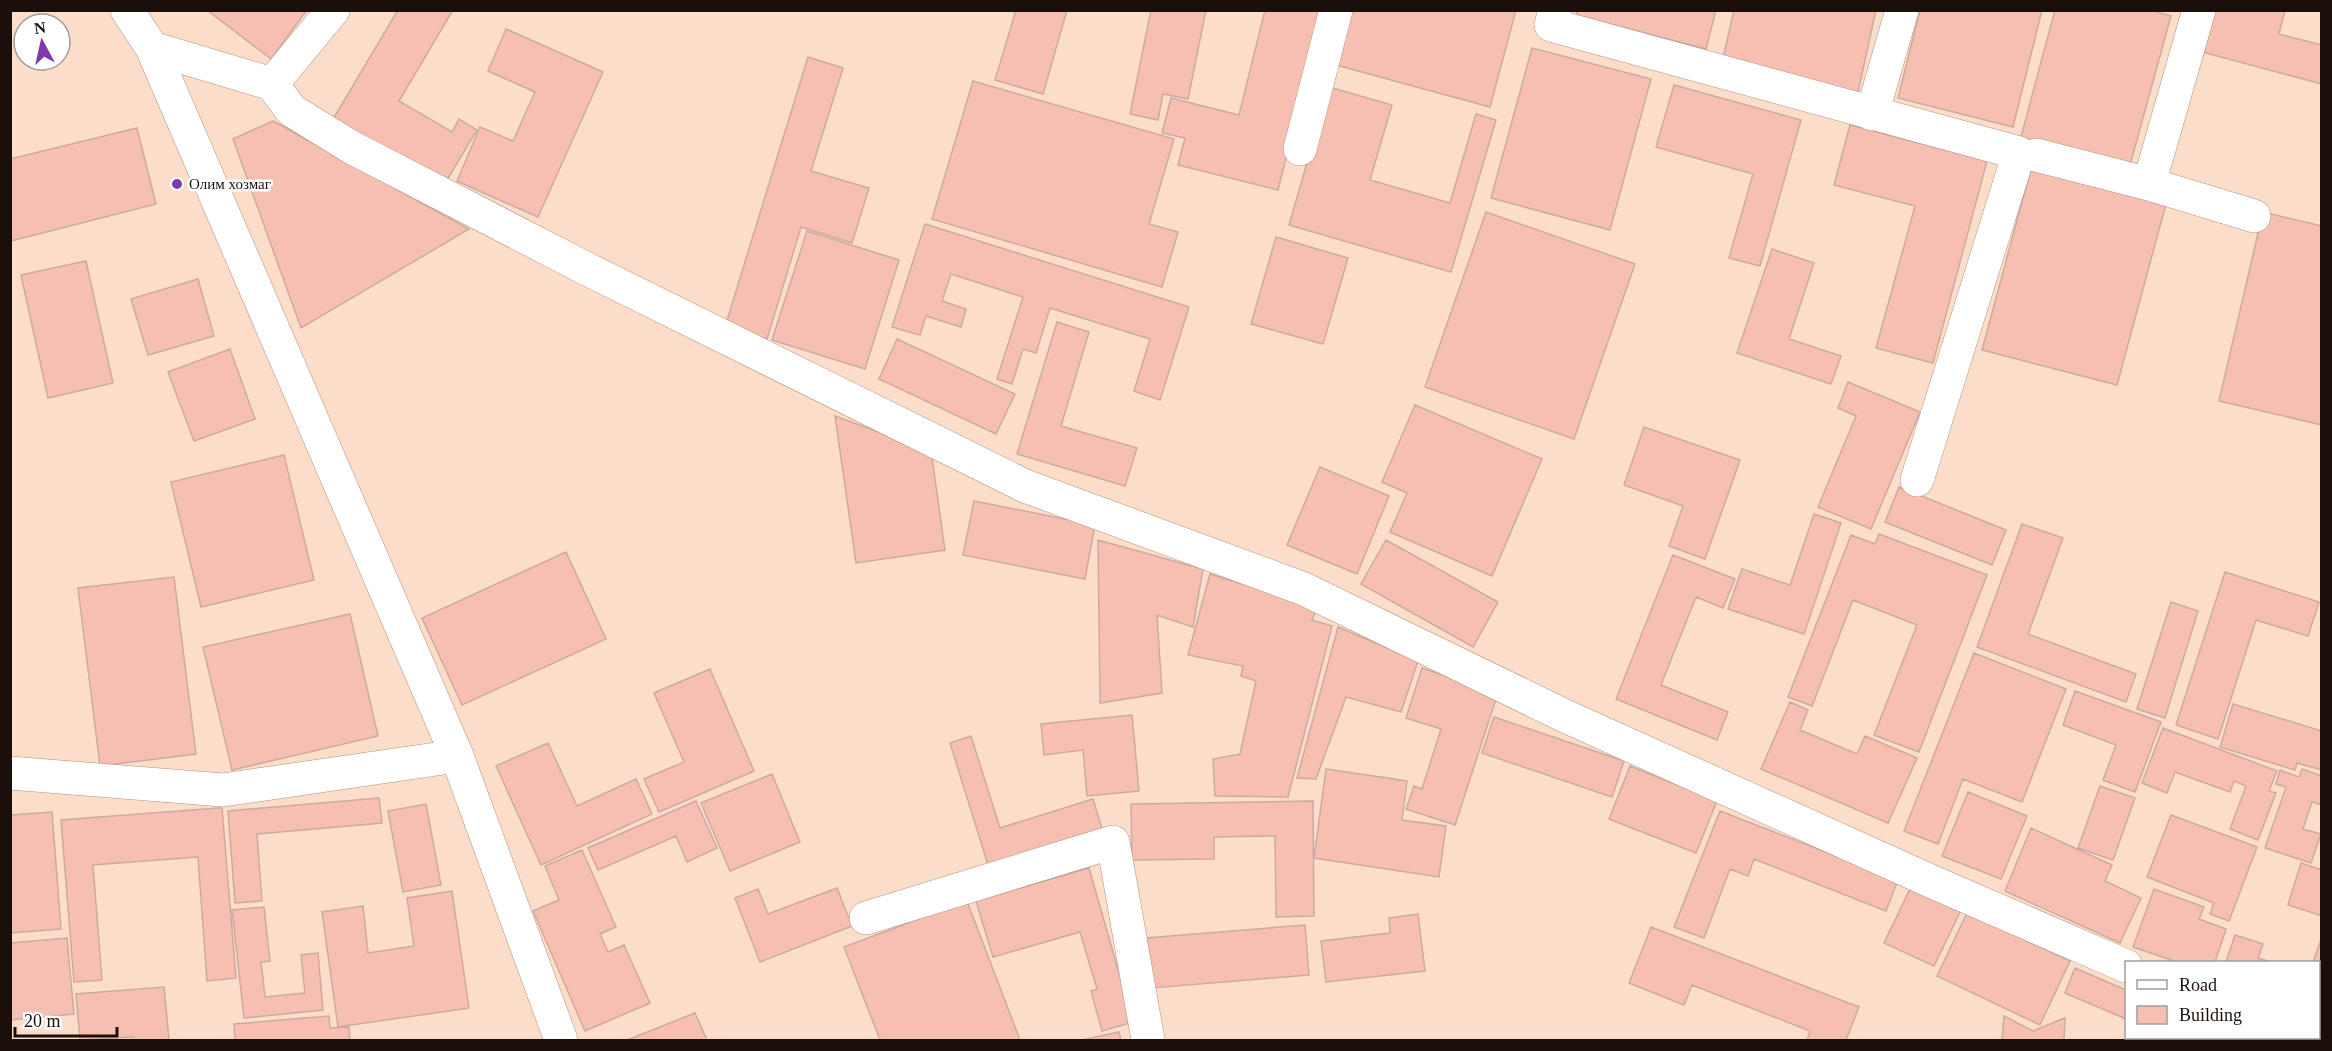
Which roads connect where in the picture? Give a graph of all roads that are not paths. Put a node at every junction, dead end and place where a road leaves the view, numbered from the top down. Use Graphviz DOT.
graph roads {
  1 [pos="127,10"];
  2 [pos="333,10"];
  3 [pos="1336,10"];
  4 [pos="1555,10"];
  5 [pos="1902,10"];
  6 [pos="2199,10"];
  7 [pos="152,48"];
  8 [pos="272,84"];
  9 [pos="1872,114"];
  10 [pos="1300,149"];
  11 [pos="2036,155"];
  12 [pos="2149,184"];
  13 [pos="2254,216"];
  14 [pos="1917,480"];
  15 [pos="457,756"];
  16 [pos="10,772"];
  17 [pos="866,918"];
  18 [pos="2125,965"];
  19 [pos="557,1038"];
  20 [pos="1148,1041"];
  1 -- 7 [label="street"];
  2 -- 8 [label="street"];
  3 -- 10 [label="street"];
  4 -- 9 [label="street"];
  5 -- 9 [label="street"];
  6 -- 12 [label="street"];
  7 -- 8 [label="street"];
  7 -- 15 [label="street"];
  8 -- 18 [label="street"];
  9 -- 14 [label="street"];
  11 -- 12 [label="street"];
  12 -- 13 [label="street"];
  15 -- 16 [label="street"];
  15 -- 19 [label="street"];
  17 -- 20 [label="street"];
}
